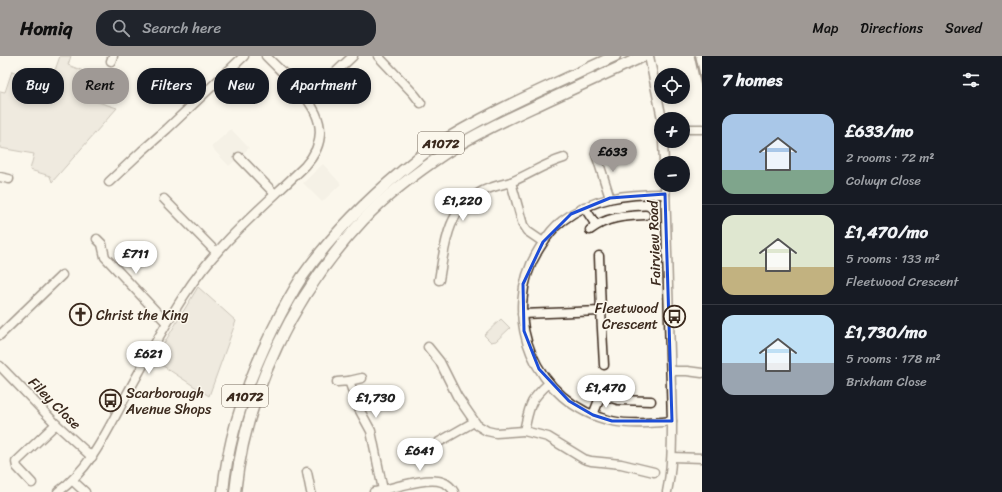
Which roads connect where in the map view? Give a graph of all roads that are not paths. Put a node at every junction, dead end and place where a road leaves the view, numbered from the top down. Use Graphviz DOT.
graph roads {
  1 [pos="244,56"];
  2 [pos="266,56"];
  3 [pos="353,56"];
  4 [pos="378,56"];
  5 [pos="615,56"];
  6 [pos="644,56"];
  7 [pos="649,56"];
  8 [pos="277,68"];
  9 [pos="340,68"];
  10 [pos="421,103"];
  11 [pos="310,104"];
  12 [pos="661,112"];
  13 [pos="596,154"];
  14 [pos="239,157"];
  15 [pos="564,158"];
  16 [pos="0,177"];
  17 [pos="9,179"];
  18 [pos="108,182"];
  19 [pos="511,182"];
  20 [pos="275,194"];
  21 [pos="665,194"];
  22 [pos="610,198"];
  23 [pos="164,199"];
  24 [pos="584,207"];
  25 [pos="645,215"];
  26 [pos="97,239"];
  27 [pos="543,242"];
  28 [pos="216,252"];
  29 [pos="599,256"];
  30 [pos="62,275"];
  31 [pos="439,280"];
  32 [pos="601,311"];
  33 [pos="522,314"];
  34 [pos="166,322"];
  35 [pos="0,335"];
  36 [pos="428,347"];
  37 [pos="604,365"];
  38 [pos="0,366"];
  39 [pos="671,371"];
  40 [pos="702,373"];
  41 [pos="362,378"];
  42 [pos="349,381"];
  43 [pos="337,382"];
  44 [pos="549,383"];
  45 [pos="651,401"];
  46 [pos="593,415"];
  47 [pos="672,421"];
  48 [pos="474,422"];
  49 [pos="56,424"];
  50 [pos="524,431"];
  51 [pos="439,442"];
  52 [pos="92,457"];
  53 [pos="672,457"];
  54 [pos="702,458"];
  55 [pos="306,472"];
  56 [pos="654,472"];
  57 [pos="73,481"];
  58 [pos="32,483"];
  59 [pos="383,490"];
  60 [pos="58,492"];
  61 [pos="85,492"];
  62 [pos="224,492"];
  63 [pos="235,492"];
  64 [pos="311,492"];
  65 [pos="374,492"];
  66 [pos="454,492"];
  67 [pos="666,492"];
  1 -- 18 [label="street"];
  2 -- 8 [label="street"];
  3 -- 9 [label="street"];
  4 -- 10 [label="street"];
  5 -- 62 [label="main road, A1072"];
  6 -- 63 [label="main road, A1072"];
  7 -- 12 [label="street"];
  11 -- 20 [label="street"];
  13 -- 22 [label="street"];
  14 -- 20 [label="street"];
  15 -- 19 [label="street"];
  16 -- 17 [label="street"];
  19 -- 27 [label="street"];
  19 -- 31 [label="street"];
  20 -- 28 [label="street"];
  21 -- 22 [label="street"];
  21 -- 39 [label="street, Fairview Road"];
  22 -- 24 [label="street"];
  23 -- 28 [label="street"];
  24 -- 25 [label="street"];
  24 -- 27 [label="street"];
  26 -- 34 [label="street"];
  27 -- 33 [label="street"];
  28 -- 34 [label="street"];
  29 -- 32 [label="street"];
  30 -- 35 [label="street"];
  32 -- 33 [label="street"];
  32 -- 37 [label="street"];
  33 -- 44 [label="street"];
  34 -- 52 [label="street"];
  36 -- 48 [label="street"];
  38 -- 49 [label="street, Filey Close"];
  39 -- 40 [label="street"];
  39 -- 47 [label="street, Fairview Road"];
  41 -- 42 [label="street"];
  42 -- 43 [label="street"];
  42 -- 59 [label="street"];
  44 -- 46 [label="street"];
  44 -- 50 [label="street"];
  45 -- 46 [label="street"];
  46 -- 47 [label="street"];
  47 -- 53 [label="street, Fairview Road"];
  48 -- 50 [label="street"];
  48 -- 51 [label="street"];
  49 -- 52 [label="street, Filey Close"];
  49 -- 58 [label="street"];
  50 -- 56 [label="street"];
  52 -- 57 [label="street"];
  53 -- 54 [label="street"];
  53 -- 67 [label="street, Fairview Road"];
  55 -- 64 [label="street"];
  57 -- 60 [label="street"];
  57 -- 61 [label="street"];
  59 -- 65 [label="street"];
  59 -- 66 [label="street"];
}
